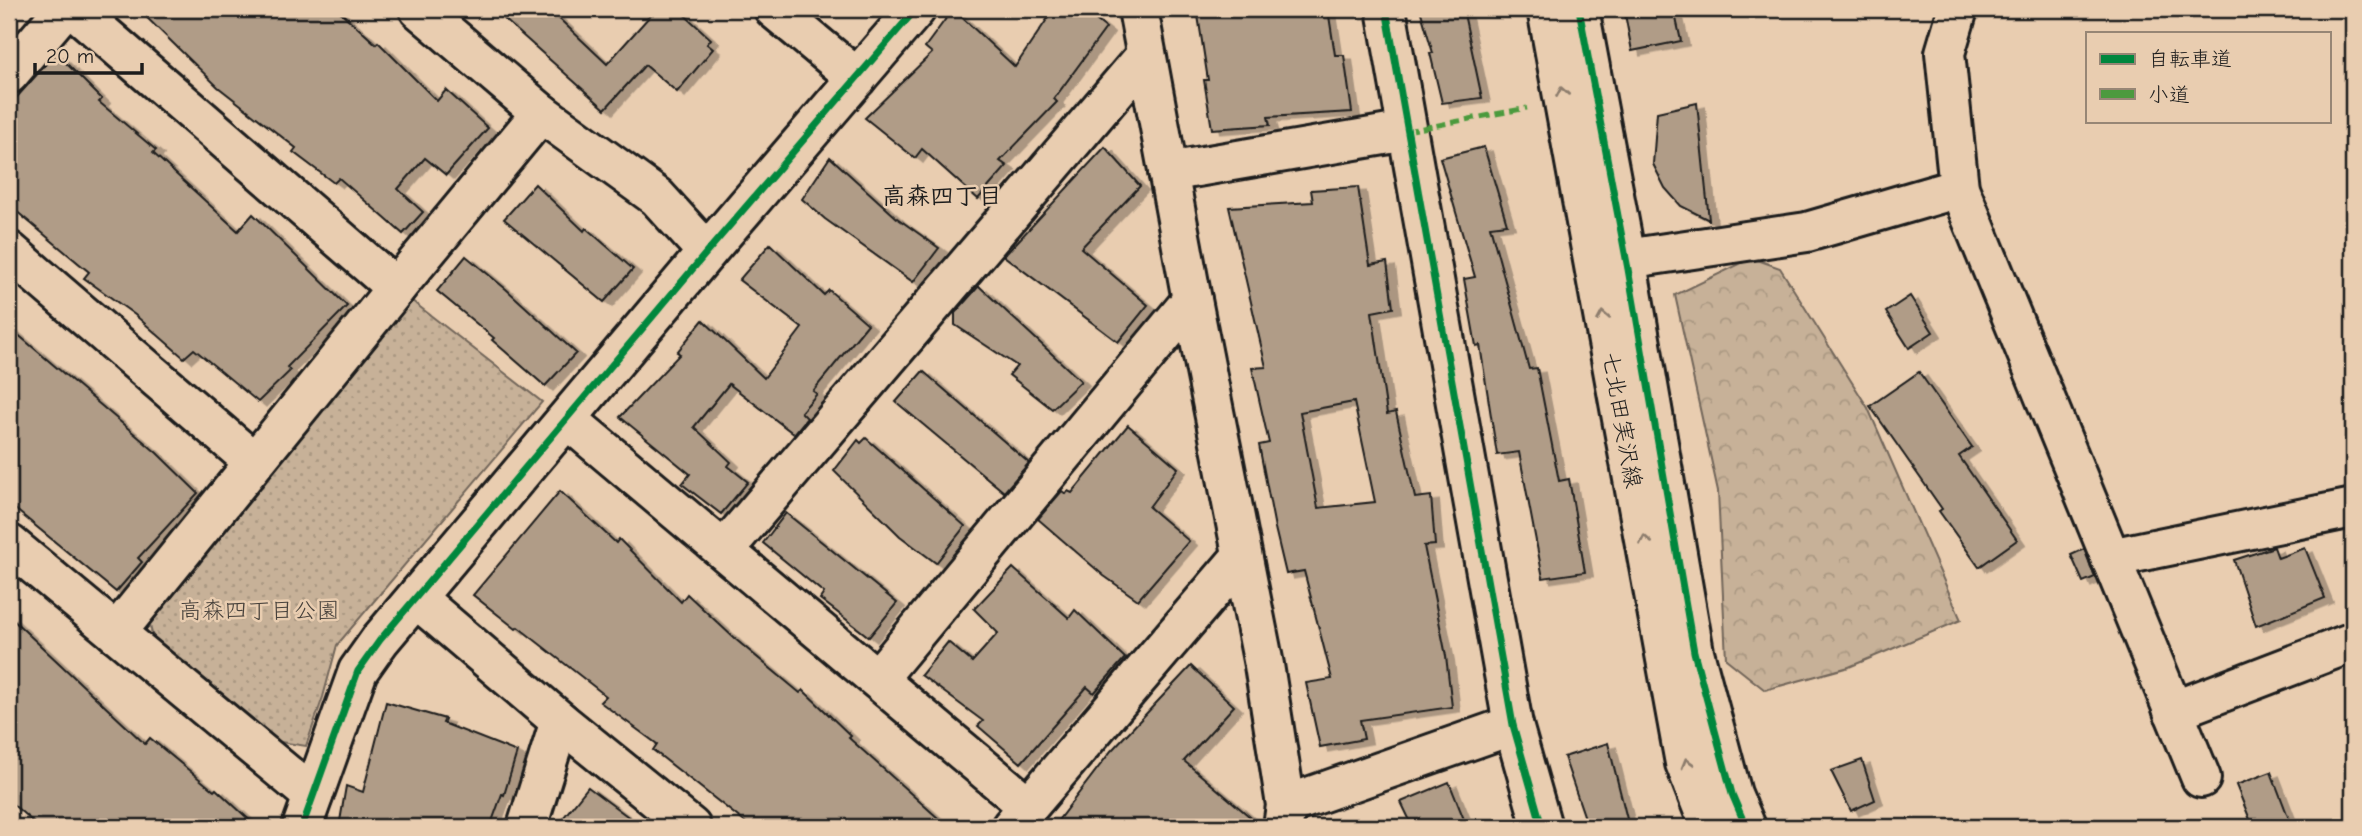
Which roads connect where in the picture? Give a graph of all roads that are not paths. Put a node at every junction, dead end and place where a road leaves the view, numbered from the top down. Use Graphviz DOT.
graph roads {
  1 [pos="64,9"];
  2 [pos="74,9"];
  3 [pos="419,9"];
  4 [pos="774,9"];
  5 [pos="916,9"];
  6 [pos="1138,9"];
  7 [pos="1386,9"];
  8 [pos="1547,9"];
  9 [pos="1579,9"];
  10 [pos="1958,9"];
  11 [pos="1146,55"];
  12 [pos="9,74"];
  13 [pos="858,78"];
  14 [pos="541,113"];
  15 [pos="1407,131"];
  16 [pos="1168,172"];
  17 [pos="1959,188"];
  18 [pos="9,251"];
  19 [pos="706,252"];
  20 [pos="1626,259"];
  21 [pos="396,288"];
  22 [pos="1192,300"];
  23 [pos="567,419"];
  24 [pos="254,462"];
  25 [pos="2353,508"];
  26 [pos="9,544"];
  27 [pos="724,550"];
  28 [pos="1242,556"];
  29 [pos="2110,558"];
  30 [pos="416,598"];
  31 [pos="116,633"];
  32 [pos="2353,642"];
  33 [pos="878,678"];
  34 [pos="2173,711"];
  35 [pos="560,721"];
  36 [pos="1513,725"];
  37 [pos="2201,778"];
  38 [pos="307,812"];
  39 [pos="1285,816"];
  40 [pos="1020,817"];
  41 [pos="527,827"];
  42 [pos="691,827"];
  43 [pos="1542,827"];
  44 [pos="1710,827"];
  45 [pos="1746,827"];
  1 -- 12 [label="street"];
  2 -- 21 [label="street"];
  3 -- 14 [label="street"];
  4 -- 13 [label="street"];
  5 -- 13 [label="street"];
  6 -- 11 [label="street"];
  7 -- 15 [label="street"];
  44 -- 8 [label="street, 七北田実沢線, one-way"];
  9 -- 20 [label="street"];
  10 -- 17 [label="street"];
  11 -- 16 [label="street"];
  11 -- 27 [label="street"];
  13 -- 19 [label="street"];
  14 -- 19 [label="street"];
  14 -- 21 [label="street"];
  15 -- 16 [label="street"];
  15 -- 36 [label="street"];
  16 -- 22 [label="street"];
  17 -- 20 [label="street"];
  17 -- 29 [label="street"];
  18 -- 24 [label="street"];
  19 -- 23 [label="street"];
  20 -- 45 [label="street"];
  21 -- 24 [label="street"];
  22 -- 28 [label="street"];
  22 -- 33 [label="street"];
  23 -- 27 [label="street"];
  23 -- 30 [label="street"];
  24 -- 31 [label="street"];
  25 -- 29 [label="street"];
  26 -- 31 [label="street"];
  27 -- 33 [label="street"];
  28 -- 39 [label="street"];
  28 -- 40 [label="street"];
  29 -- 34 [label="street"];
  30 -- 35 [label="street"];
  30 -- 38 [label="street"];
  31 -- 38 [label="street"];
  32 -- 34 [label="street"];
  33 -- 40 [label="street"];
  34 -- 37 [label="street"];
  35 -- 41 [label="street"];
  35 -- 42 [label="street"];
  36 -- 39 [label="street"];
  36 -- 43 [label="street"];
}
